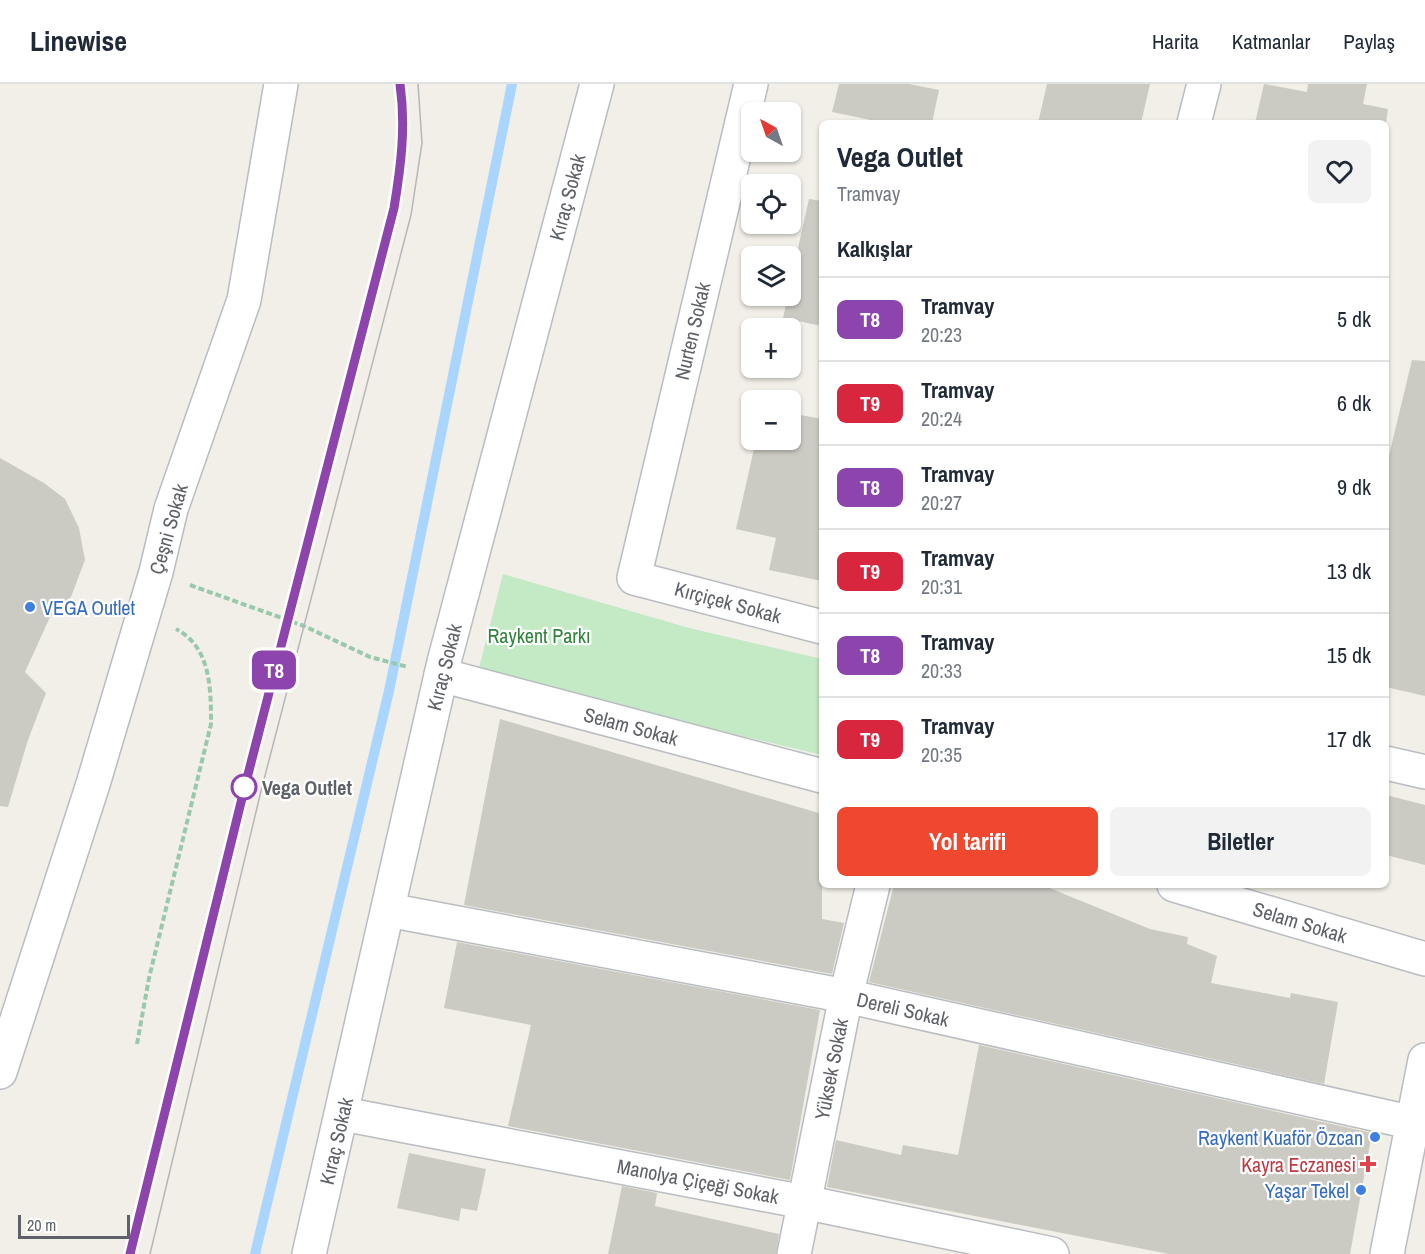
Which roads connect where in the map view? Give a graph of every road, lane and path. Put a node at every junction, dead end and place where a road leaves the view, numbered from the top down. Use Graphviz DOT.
graph roads {
  1 [pos="280,84"];
  2 [pos="597,84"];
  3 [pos="751,84"];
  4 [pos="1204,84"];
  5 [pos="1195,120"];
  6 [pos="156,572"];
  7 [pos="634,578"];
  8 [pos="143,613"];
  9 [pos="819,626"];
  10 [pos="407,666"];
  11 [pos="441,675"];
  12 [pos="1389,764"];
  13 [pos="1425,772"];
  14 [pos="819,775"];
  15 [pos="872,888"];
  16 [pos="1184,888"];
  17 [pos="388,910"];
  18 [pos="1425,959"];
  19 [pos="846,996"];
  20 [pos="138,1044"];
  21 [pos="1425,1060"];
  22 [pos="0,1072"];
  23 [pos="343,1114"];
  24 [pos="1414,1123"];
  25 [pos="804,1202"];
  26 [pos="309,1254"];
  27 [pos="794,1254"];
  28 [pos="1052,1254"];
  29 [pos="1387,1254"];
  1 -- 6 [label="street, Çeşni Sokak"];
  2 -- 11 [label="street, Kıraç Sokak"];
  3 -- 7 [label="street, Nurten Sokak"];
  4 -- 5 [label="street"];
  6 -- 8 [label="street, Çeşni Sokak"];
  6 -- 10 [label="path"];
  7 -- 9 [label="street, Kırçiçek Sokak"];
  8 -- 20 [label="path"];
  8 -- 22 [label="street, Çeşni Sokak"];
  11 -- 14 [label="street, Selam Sokak"];
  11 -- 17 [label="street, Kıraç Sokak"];
  12 -- 13 [label="street"];
  15 -- 19 [label="street, Yüksek Sokak"];
  16 -- 18 [label="street, Selam Sokak"];
  17 -- 19 [label="street, Dereli Sokak"];
  17 -- 23 [label="street, Kıraç Sokak"];
  19 -- 24 [label="street, Dereli Sokak"];
  19 -- 25 [label="street, Yüksek Sokak"];
  21 -- 24 [label="street"];
  23 -- 25 [label="street, Manolya Çiçeği Sokak"];
  23 -- 26 [label="street, Kıraç Sokak"];
  24 -- 29 [label="street"];
  25 -- 27 [label="street, Yüksek Sokak"];
  25 -- 28 [label="street, Manolya Çiçeği Sokak"];
}
